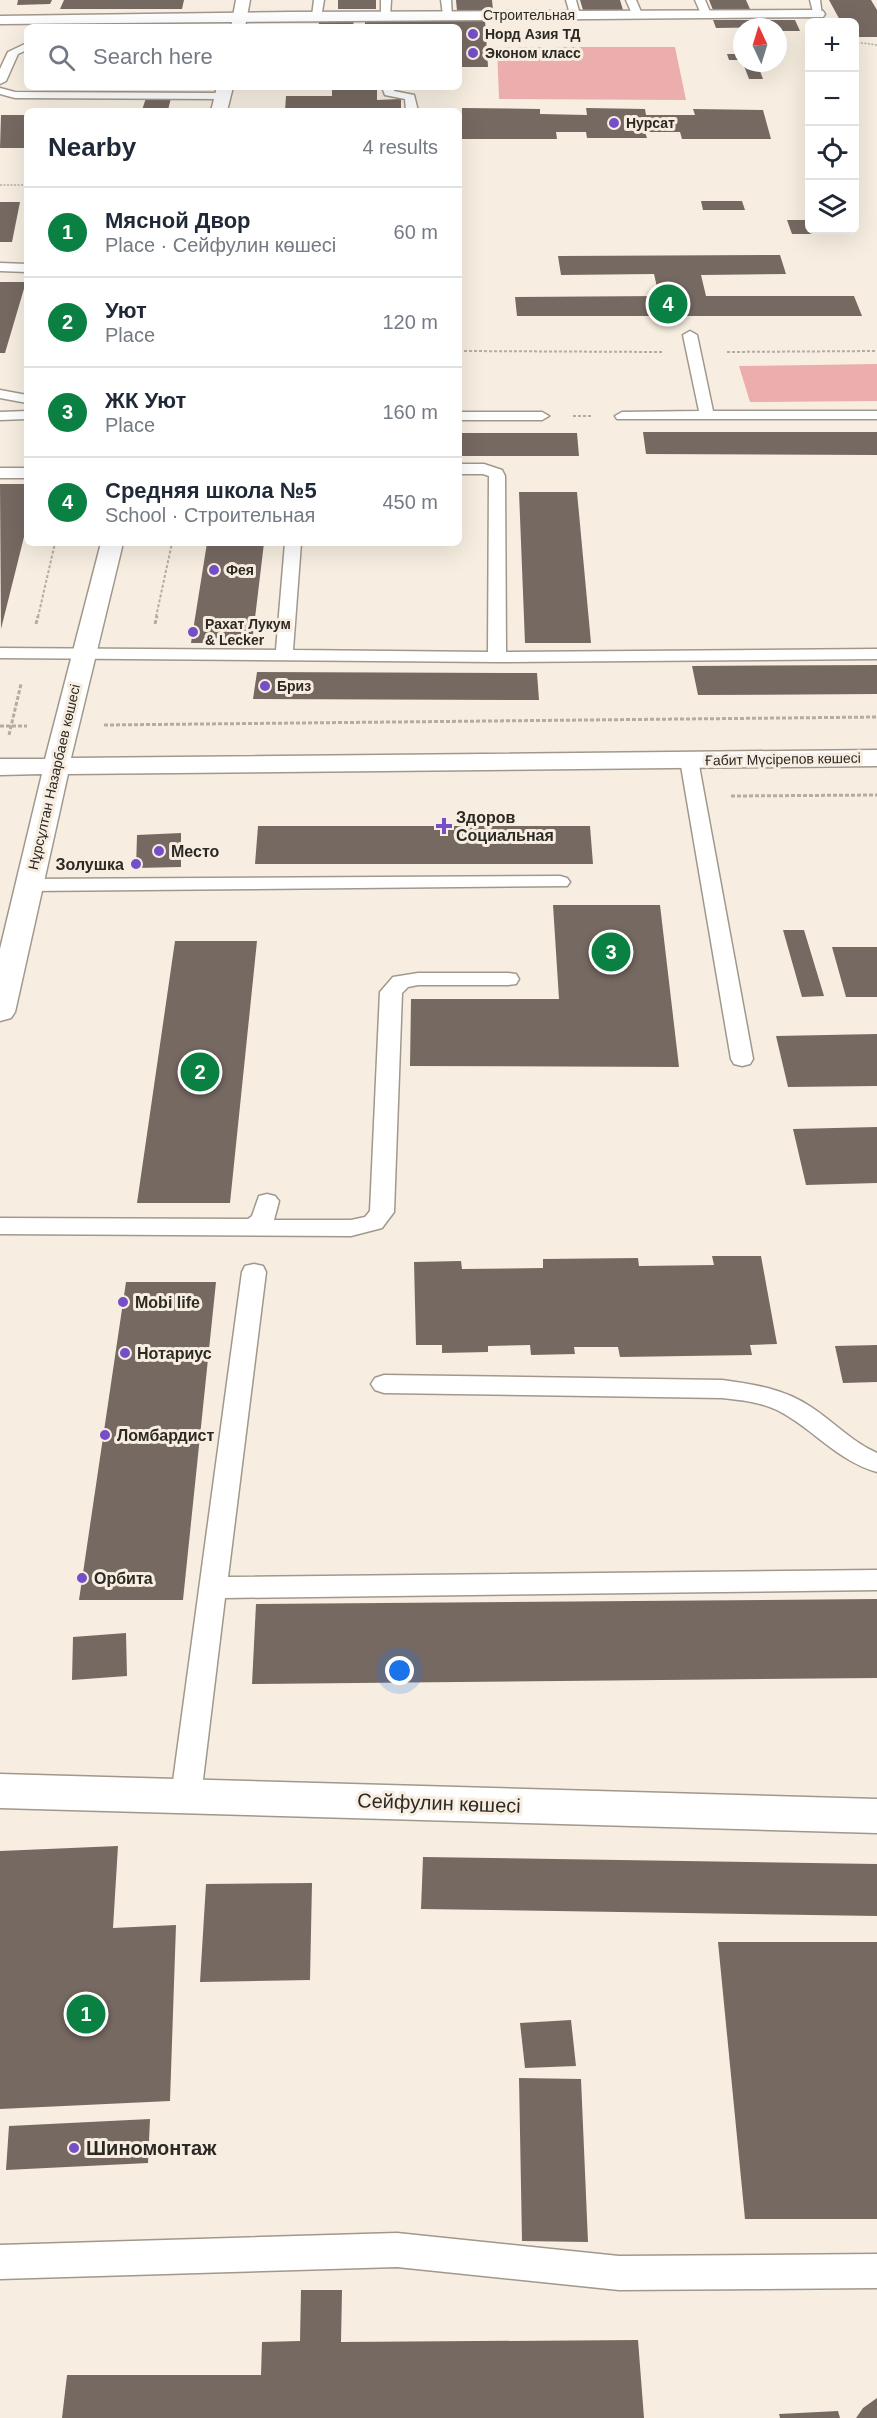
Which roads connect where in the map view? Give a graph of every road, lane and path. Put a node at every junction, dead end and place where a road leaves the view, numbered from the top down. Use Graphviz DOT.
graph roads {
  1 [pos="243,0"];
  2 [pos="319,0"];
  3 [pos="386,0"];
  4 [pos="571,0"];
  5 [pos="631,0"];
  6 [pos="700,0"];
  7 [pos="816,7"];
  8 [pos="447,8"];
  9 [pos="637,14"];
  10 [pos="706,14"];
  11 [pos="317,15"];
  12 [pos="386,15"];
  13 [pos="575,15"];
  14 [pos="0,20"];
  15 [pos="290,21"];
  16 [pos="239,22"];
  17 [pos="92,23"];
  18 [pos="56,24"];
  19 [pos="859,43"];
  20 [pos="877,45"];
  21 [pos="24,47"];
  22 [pos="0,81"];
  23 [pos="388,90"];
  24 [pos="63,91"];
  25 [pos="0,92"];
  26 [pos="222,98"];
  27 [pos="411,108"];
  28 [pos="0,185"];
  29 [pos="24,185"];
  30 [pos="0,267"];
  31 [pos="24,268"];
  32 [pos="690,335"];
  33 [pos="0,394"];
  34 [pos="24,398"];
  35 [pos="24,415"];
  36 [pos="877,415"];
  37 [pos="0,416"];
  38 [pos="462,416"];
  39 [pos="542,416"];
  40 [pos="622,416"];
  41 [pos="707,416"];
  42 [pos="462,469"];
  43 [pos="0,472"];
  44 [pos="24,473"];
  45 [pos="111,546"];
  46 [pos="171,546"];
  47 [pos="293,546"];
  48 [pos="0,653"];
  49 [pos="83,654"];
  50 [pos="148,654"];
  51 [pos="877,654"];
  52 [pos="284,655"];
  53 [pos="497,657"];
  54 [pos="877,717"];
  55 [pos="0,726"];
  56 [pos="66,726"];
  57 [pos="877,758"];
  58 [pos="689,760"];
  59 [pos="58,766"];
  60 [pos="0,767"];
  61 [pos="560,882"];
  62 [pos="29,885"];
  63 [pos="508,979"];
  64 [pos="0,1012"];
  65 [pos="742,1059"];
  66 [pos="267,1201"];
  67 [pos="0,1226"];
  68 [pos="254,1227"];
  69 [pos="254,1272"];
  70 [pos="384,1384"];
  71 [pos="877,1463"];
  72 [pos="877,1580"];
  73 [pos="212,1588"];
  74 [pos="0,1791"];
  75 [pos="186,1796"];
  76 [pos="877,1816"];
  77 [pos="0,2262"];
  78 [pos="877,2271"];
  1 -- 16 [label="street"];
  2 -- 11 [label="lane"];
  3 -- 12 [label="lane"];
  4 -- 13 [label="lane"];
  5 -- 9 [label="lane"];
  6 -- 10 [label="lane"];
  7 -- 10 [label="street, Строительная"];
  8 -- 12 [label="street, Строительная"];
  8 -- 13 [label="street, Строительная"];
  9 -- 10 [label="street, Строительная"];
  9 -- 13 [label="street, Строительная"];
  11 -- 12 [label="street, Строительная"];
  11 -- 15 [label="street, Строительная"];
  14 -- 18 [label="street, Строительная"];
  15 -- 16 [label="street, Строительная"];
  16 -- 17 [label="street, Строительная"];
  17 -- 18 [label="street, Строительная"];
  19 -- 20 [label="path"];
  21 -- 22 [label="lane"];
  23 -- 27 [label="lane"];
  24 -- 25 [label="lane"];
  24 -- 26 [label="lane"];
  28 -- 29 [label="path"];
  30 -- 31 [label="lane"];
  32 -- 41 [label="lane"];
  33 -- 34 [label="lane"];
  35 -- 37 [label="lane"];
  36 -- 41 [label="lane"];
  38 -- 39 [label="lane"];
  39 -- 40 [label="path"];
  40 -- 41 [label="lane"];
  42 -- 53 [label="lane"];
  43 -- 44 [label="lane"];
  45 -- 49 [label="street, Нұрсұлтан Назарбаев көшесі"];
  46 -- 50 [label="path"];
  47 -- 52 [label="lane"];
  48 -- 49 [label="lane"];
  49 -- 50 [label="lane"];
  49 -- 56 [label="street, Нұрсұлтан Назарбаев көшесі"];
  50 -- 52 [label="lane"];
  51 -- 53 [label="lane"];
  52 -- 53 [label="lane"];
  54 -- 56 [label="path"];
  55 -- 56 [label="path"];
  56 -- 59 [label="street, Нұрсұлтан Назарбаев көшесі"];
  57 -- 58 [label="street, Ғабит Мүсірепов көшесі"];
  58 -- 59 [label="street, Ғабит Мүсірепов көшесі"];
  58 -- 65 [label="lane"];
  59 -- 60 [label="street"];
  59 -- 62 [label="street, Нұрсұлтан Назарбаев көшесі"];
  61 -- 62 [label="lane"];
  62 -- 64 [label="street, Нұрсұлтан Назарбаев көшесі"];
  63 -- 68 [label="lane"];
  66 -- 68 [label="lane"];
  67 -- 68 [label="lane"];
  69 -- 73 [label="lane"];
  70 -- 71 [label="lane"];
  72 -- 73 [label="lane"];
  73 -- 75 [label="lane"];
  74 -- 75 [label="street, Сейфулин көшесі"];
  75 -- 76 [label="street, Сейфулин көшесі"];
  77 -- 78 [label="lane"];
}
